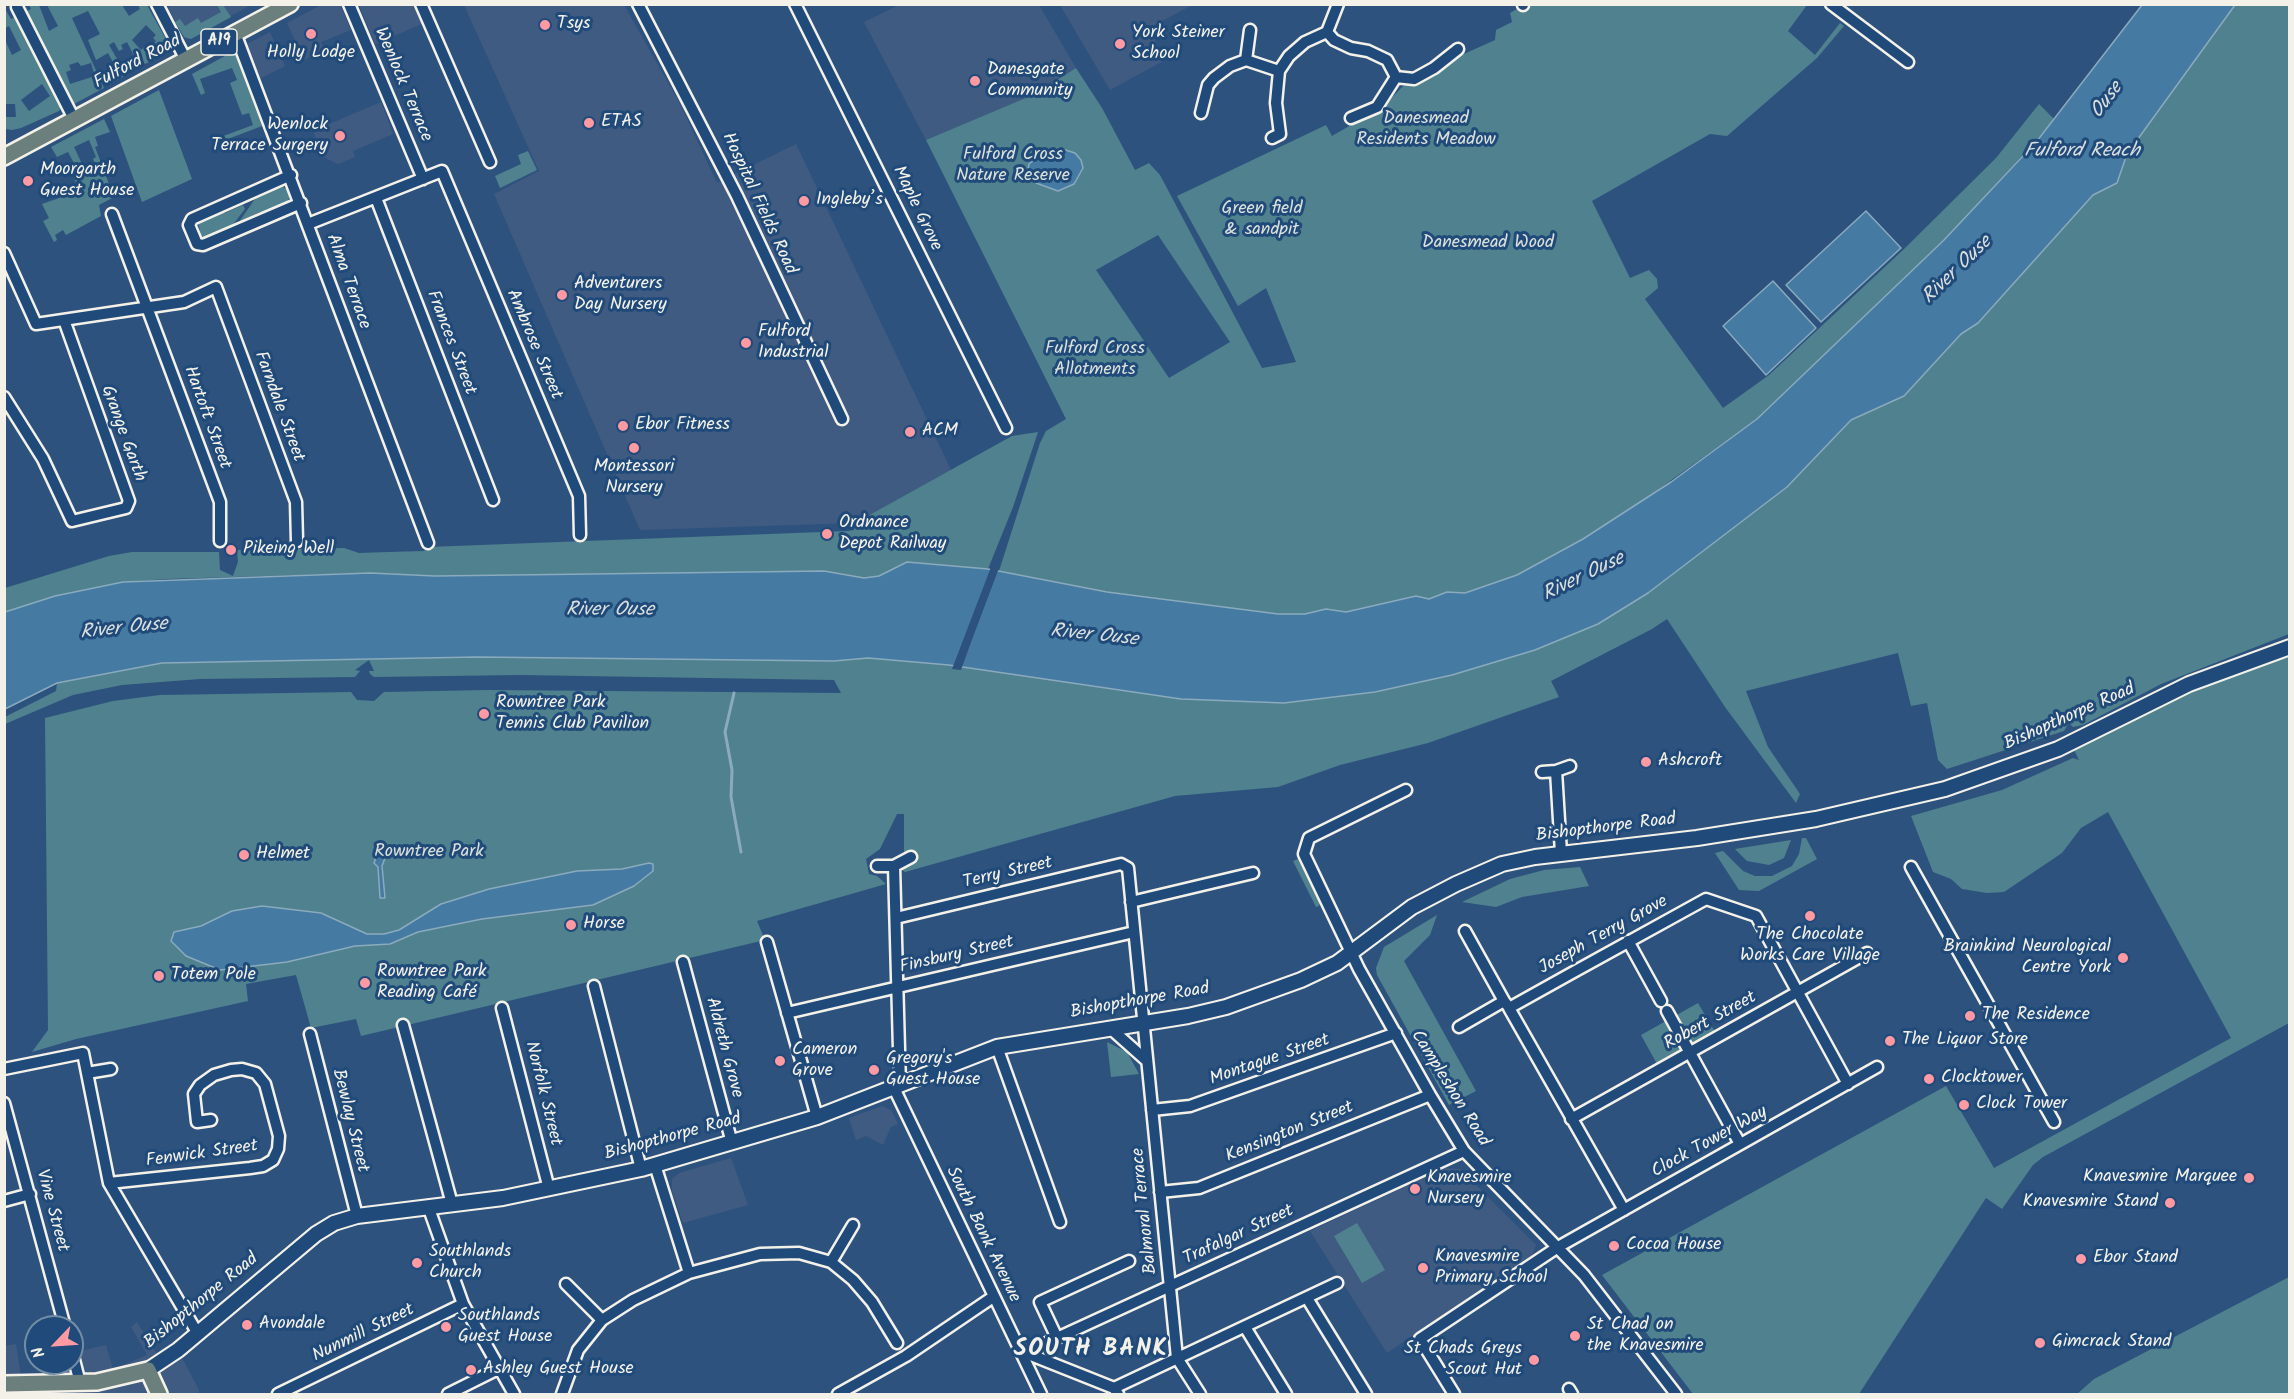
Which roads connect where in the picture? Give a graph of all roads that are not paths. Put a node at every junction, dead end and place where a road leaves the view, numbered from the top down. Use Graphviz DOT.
graph roads {
  1 [pos="157,4"];
  2 [pos="290,4"];
  3 [pos="350,4"];
  4 [pos="421,4"];
  5 [pos="638,4"];
  6 [pos="795,4"];
  7 [pos="1338,4"];
  8 [pos="1831,4"];
  9 [pos="17,7"];
  10 [pos="1250,30"];
  11 [pos="1327,32"];
  12 [pos="235,33"];
  13 [pos="1458,49"];
  14 [pos="186,60"];
  15 [pos="1246,60"];
  16 [pos="1908,63"];
  17 [pos="1279,71"];
  18 [pos="1396,77"];
  19 [pos="1201,113"];
  20 [pos="1351,118"];
  21 [pos="74,119"];
  22 [pos="1272,138"];
  23 [pos="8,151"];
  24 [pos="490,162"];
  25 [pos="291,175"];
  26 [pos="423,179"];
  27 [pos="376,198"];
  28 [pos="301,203"];
  29 [pos="112,214"];
  30 [pos="308,224"];
  31 [pos="4,253"];
  32 [pos="148,308"];
  33 [pos="64,320"];
  34 [pos="4,397"];
  35 [pos="842,419"];
  36 [pos="1006,429"];
  37 [pos="493,500"];
  38 [pos="580,535"];
  39 [pos="220,541"];
  40 [pos="297,541"];
  41 [pos="428,543"];
  42 [pos="2289,647"];
  43 [pos="1570,766"];
  44 [pos="1556,771"];
  45 [pos="1542,772"];
  46 [pos="1406,790"];
  47 [pos="1561,853"];
  48 [pos="911,857"];
  49 [pos="877,866"];
  50 [pos="894,866"];
  51 [pos="1911,867"];
  52 [pos="1128,868"];
  53 [pos="1253,873"];
  54 [pos="1131,902"];
  55 [pos="896,918"];
  56 [pos="1465,931"];
  57 [pos="1134,932"];
  58 [pos="1628,941"];
  59 [pos="767,942"];
  60 [pos="1351,953"];
  61 [pos="1867,953"];
  62 [pos="682,962"];
  63 [pos="594,986"];
  64 [pos="897,987"];
  65 [pos="1798,992"];
  66 [pos="1507,1005"];
  67 [pos="502,1008"];
  68 [pos="788,1013"];
  69 [pos="1143,1023"];
  70 [pos="403,1025"];
  71 [pos="1459,1027"];
  72 [pos="1110,1029"];
  73 [pos="1395,1033"];
  74 [pos="310,1034"];
  75 [pos="997,1047"];
  76 [pos="1689,1053"];
  77 [pos="1147,1060"];
  78 [pos="1877,1067"];
  79 [pos="4,1069"];
  80 [pos="111,1069"];
  81 [pos="87,1073"];
  82 [pos="1848,1084"];
  83 [pos="897,1087"];
  84 [pos="1430,1095"];
  85 [pos="4,1103"];
  86 [pos="1152,1110"];
  87 [pos="817,1117"];
  88 [pos="1571,1119"];
  89 [pos="211,1120"];
  90 [pos="2054,1122"];
  91 [pos="8,1129"];
  92 [pos="732,1143"];
  93 [pos="1740,1144"];
  94 [pos="1464,1151"];
  95 [pos="648,1167"];
  96 [pos="109,1183"];
  97 [pos="549,1189"];
  98 [pos="1160,1192"];
  99 [pos="30,1194"];
  100 [pos="4,1201"];
  101 [pos="452,1204"];
  102 [pos="428,1206"];
  103 [pos="1624,1210"];
  104 [pos="357,1216"];
  105 [pos="1060,1222"];
  106 [pos="853,1225"];
  107 [pos="1558,1247"];
  108 [pos="831,1262"];
  109 [pos="1129,1262"];
  110 [pos="689,1273"];
  111 [pos="1336,1283"];
  112 [pos="566,1284"];
  113 [pos="1170,1286"];
  114 [pos="993,1297"];
  115 [pos="1307,1298"];
  116 [pos="463,1304"];
  117 [pos="62,1315"];
  118 [pos="602,1320"];
  119 [pos="1245,1328"];
  120 [pos="198,1334"];
  121 [pos="1057,1338"];
  122 [pos="897,1343"];
  123 [pos="1019,1350"];
  124 [pos="1031,1355"];
  125 [pos="1177,1358"];
  126 [pos="498,1369"];
  127 [pos="148,1370"];
  128 [pos="78,1375"];
  129 [pos="80,1383"];
  130 [pos="4,1384"];
  131 [pos="1116,1391"];
  132 [pos="159,1395"];
  133 [pos="278,1395"];
  134 [pos="448,1395"];
  135 [pos="514,1395"];
  136 [pos="562,1395"];
  137 [pos="838,1395"];
  138 [pos="1041,1395"];
  139 [pos="1200,1395"];
  140 [pos="1286,1395"];
  141 [pos="1366,1395"];
  142 [pos="1454,1395"];
  143 [pos="1676,1395"];
  1 -- 14 [label="street"];
  2 -- 12 [label="main road, Fulford Road / A19"];
  3 -- 26 [label="street, Wenlock Terrace"];
  4 -- 24 [label="street"];
  5 -- 35 [label="street, Hospital Fields Road"];
  6 -- 36 [label="street, Maple Grove"];
  7 -- 11 [label="street"];
  8 -- 16 [label="street"];
  9 -- 21 [label="street"];
  10 -- 15 [label="street"];
  11 -- 17 [label="street"];
  11 -- 18 [label="street"];
  12 -- 14 [label="main road, Fulford Road / A19"];
  12 -- 25 [label="street, Alma Terrace"];
  13 -- 18 [label="street"];
  14 -- 21 [label="main road, Fulford Road / A19"];
  15 -- 17 [label="street"];
  15 -- 19 [label="street"];
  17 -- 22 [label="street"];
  18 -- 20 [label="street"];
  21 -- 23 [label="main road, Fulford Road / A19"];
  25 -- 28 [label="street, Alma Terrace"];
  25 -- 28 [label="street"];
  26 -- 27 [label="street"];
  26 -- 38 [label="street, Ambrose Street"];
  27 -- 30 [label="street"];
  27 -- 37 [label="street, Frances Street"];
  28 -- 30 [label="street, Alma Terrace"];
  29 -- 32 [label="street, Hartoft Street"];
  30 -- 41 [label="street, Alma Terrace"];
  31 -- 33 [label="street"];
  32 -- 33 [label="street"];
  32 -- 39 [label="street, Hartoft Street"];
  32 -- 40 [label="street, Farndale Street"];
  33 -- 34 [label="street, Grange Garth"];
  42 -- 47 [label="street, Bishopthorpe Road"];
  43 -- 44 [label="street"];
  44 -- 45 [label="street"];
  44 -- 47 [label="street"];
  46 -- 60 [label="street, Campleshon Road"];
  47 -- 60 [label="street, Bishopthorpe Road"];
  48 -- 50 [label="street"];
  49 -- 50 [label="street"];
  50 -- 55 [label="street"];
  51 -- 90 [label="street"];
  52 -- 54 [label="street, Balmoral Terrace"];
  52 -- 55 [label="street, Terry Street"];
  53 -- 54 [label="street"];
  54 -- 57 [label="street, Balmoral Terrace"];
  55 -- 64 [label="street"];
  56 -- 66 [label="street"];
  57 -- 64 [label="street, Finsbury Street"];
  57 -- 69 [label="street, Balmoral Terrace"];
  58 -- 65 [label="street, Joseph Terry Grove"];
  58 -- 66 [label="street, Joseph Terry Grove"];
  58 -- 76 [label="street"];
  59 -- 68 [label="street"];
  60 -- 69 [label="street, Bishopthorpe Road"];
  60 -- 73 [label="street, Campleshon Road"];
  61 -- 65 [label="street, Robert Street"];
  62 -- 92 [label="street, Aldreth Grove"];
  63 -- 95 [label="street"];
  64 -- 68 [label="street, Finsbury Street"];
  64 -- 83 [label="street"];
  65 -- 76 [label="street, Robert Street"];
  65 -- 82 [label="street, Joseph Terry Grove"];
  66 -- 71 [label="street, Joseph Terry Grove"];
  66 -- 88 [label="street"];
  67 -- 97 [label="street, Norfolk Street"];
  68 -- 87 [label="street"];
  69 -- 72 [label="street, Bishopthorpe Road"];
  69 -- 77 [label="street, Balmoral Terrace"];
  70 -- 101 [label="street"];
  72 -- 75 [label="street, Bishopthorpe Road"];
  72 -- 77 [label="street"];
  73 -- 84 [label="street, Campleshon Road"];
  73 -- 86 [label="street, Montague Street"];
  74 -- 104 [label="street, Bewlay Street"];
  75 -- 83 [label="street, Bishopthorpe Road"];
  75 -- 105 [label="street"];
  76 -- 88 [label="street, Robert Street"];
  76 -- 93 [label="street"];
  77 -- 86 [label="street, Balmoral Terrace"];
  78 -- 82 [label="street, Clock Tower Way"];
  79 -- 81 [label="street"];
  80 -- 81 [label="street"];
  81 -- 96 [label="street"];
  82 -- 93 [label="street, Clock Tower Way"];
  83 -- 87 [label="street, Bishopthorpe Road"];
  83 -- 114 [label="street, South Bank Avenue"];
  84 -- 94 [label="street, Campleshon Road"];
  84 -- 98 [label="street, Kensington Street"];
  85 -- 91 [label="street, Vine Street"];
  86 -- 98 [label="street, Balmoral Terrace"];
  87 -- 92 [label="street, Bishopthorpe Road"];
  88 -- 103 [label="street"];
  89 -- 96 [label="street, Fenwick Street"];
  91 -- 99 [label="street, Vine Street"];
  92 -- 95 [label="street, Bishopthorpe Road"];
  93 -- 103 [label="street, Clock Tower Way"];
  94 -- 107 [label="street, Campleshon Road"];
  94 -- 113 [label="street, Trafalgar Street"];
  95 -- 97 [label="street, Bishopthorpe Road"];
  95 -- 110 [label="street"];
  96 -- 120 [label="street"];
  97 -- 101 [label="street, Bishopthorpe Road"];
  98 -- 113 [label="street, Balmoral Terrace"];
  99 -- 100 [label="street"];
  99 -- 117 [label="street, Vine Street"];
  101 -- 102 [label="street, Bishopthorpe Road"];
  102 -- 104 [label="street, Bishopthorpe Road"];
  102 -- 116 [label="street"];
  103 -- 107 [label="street, Clock Tower Way"];
  104 -- 120 [label="street, Bishopthorpe Road"];
  106 -- 108 [label="street"];
  107 -- 142 [label="street, Clock Tower Way"];
  107 -- 143 [label="street, Campleshon Road"];
  108 -- 110 [label="street"];
  108 -- 122 [label="street"];
  109 -- 121 [label="street"];
  110 -- 118 [label="street"];
  111 -- 115 [label="street"];
  112 -- 118 [label="street"];
  113 -- 121 [label="street, Trafalgar Street"];
  113 -- 125 [label="street, Balmoral Terrace"];
  114 -- 123 [label="street, South Bank Avenue"];
  114 -- 137 [label="street"];
  115 -- 119 [label="street"];
  115 -- 141 [label="street"];
  116 -- 126 [label="street"];
  116 -- 133 [label="street, Nunmill Street"];
  118 -- 136 [label="street"];
  119 -- 125 [label="street"];
  119 -- 140 [label="street"];
  120 -- 127 [label="street, Bishopthorpe Road"];
  121 -- 124 [label="street, Trafalgar Street"];
  123 -- 124 [label="street"];
  123 -- 138 [label="street, South Bank Avenue"];
  124 -- 131 [label="street"];
  125 -- 131 [label="street"];
  125 -- 139 [label="street"];
  126 -- 134 [label="street"];
  126 -- 135 [label="street"];
  127 -- 129 [label="main road, Bishopthorpe Road"];
  127 -- 132 [label="main road"];
  128 -- 129 [label="street"];
  129 -- 130 [label="main road, Bishopthorpe Road"];
}
